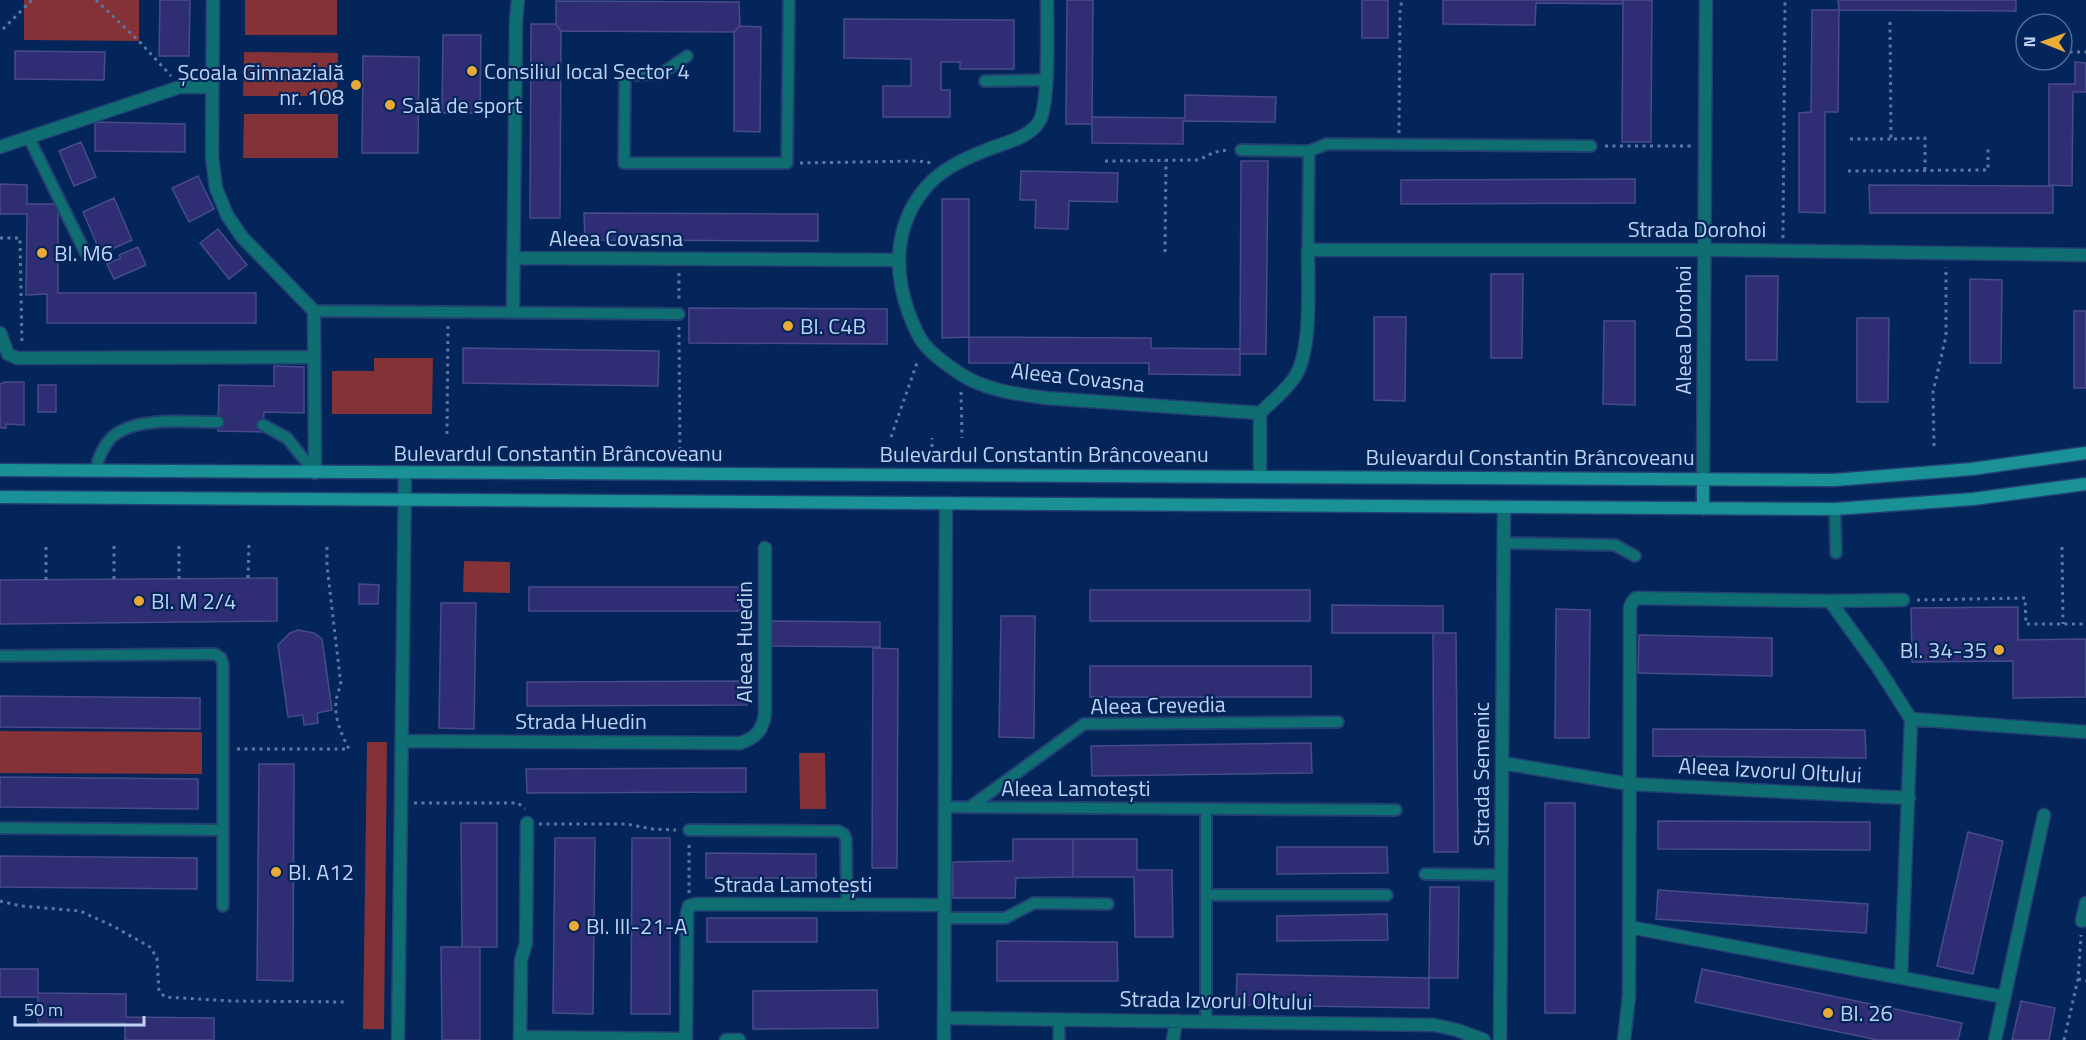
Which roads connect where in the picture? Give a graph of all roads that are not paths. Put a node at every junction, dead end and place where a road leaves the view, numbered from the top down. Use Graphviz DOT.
graph roads {
  1 [pos="213,0"];
  2 [pos="518,0"];
  3 [pos="789,0"];
  4 [pos="1047,0"];
  5 [pos="1706,0"];
  6 [pos="687,56"];
  7 [pos="1046,80"];
  8 [pos="985,81"];
  9 [pos="212,87"];
  10 [pos="29,138"];
  11 [pos="1591,146"];
  12 [pos="0,147"];
  13 [pos="1241,150"];
  14 [pos="1310,151"];
  15 [pos="1308,250"];
  16 [pos="1704,250"];
  17 [pos="85,252"];
  18 [pos="2086,255"];
  19 [pos="514,258"];
  20 [pos="897,260"];
  21 [pos="314,311"];
  22 [pos="513,311"];
  23 [pos="679,314"];
  24 [pos="0,333"];
  25 [pos="314,357"];
  26 [pos="1260,413"];
  27 [pos="219,422"];
  28 [pos="263,425"];
  29 [pos="2086,453"];
  30 [pos="0,470"];
  31 [pos="95,471"];
  32 [pos="315,473"];
  33 [pos="405,473"];
  34 [pos="1260,476"];
  35 [pos="1703,479"];
  36 [pos="2086,484"];
  37 [pos="0,497"];
  38 [pos="405,499"];
  39 [pos="946,503"];
  40 [pos="1504,508"];
  41 [pos="1703,509"];
  42 [pos="1834,509"];
  43 [pos="1504,543"];
  44 [pos="765,548"];
  45 [pos="1836,553"];
  46 [pos="1635,556"];
  47 [pos="1903,600"];
  48 [pos="1830,601"];
  49 [pos="0,656"];
  50 [pos="1911,719"];
  51 [pos="1338,722"];
  52 [pos="2086,732"];
  53 [pos="758,734"];
  54 [pos="402,741"];
  55 [pos="1502,763"];
  56 [pos="1629,784"];
  57 [pos="1909,798"];
  58 [pos="945,807"];
  59 [pos="970,807"];
  60 [pos="1206,809"];
  61 [pos="1396,810"];
  62 [pos="2044,815"];
  63 [pos="527,824"];
  64 [pos="0,828"];
  65 [pos="223,830"];
  66 [pos="689,830"];
  67 [pos="1425,874"];
  68 [pos="1502,874"];
  69 [pos="1206,895"];
  70 [pos="1387,895"];
  71 [pos="2086,903"];
  72 [pos="1108,904"];
  73 [pos="847,905"];
  74 [pos="223,906"];
  75 [pos="944,912"];
  76 [pos="2082,921"];
  77 [pos="1629,927"];
  78 [pos="1901,977"];
  79 [pos="2004,997"];
  80 [pos="944,1018"];
  81 [pos="1059,1019"];
  82 [pos="1176,1021"];
  83 [pos="1206,1021"];
  84 [pos="1456,1035"];
  85 [pos="520,1039"];
  86 [pos="398,1040"];
  87 [pos="686,1040"];
  88 [pos="726,1040"];
  89 [pos="739,1040"];
  90 [pos="944,1040"];
  91 [pos="1059,1040"];
  92 [pos="1173,1040"];
  93 [pos="1484,1040"];
  94 [pos="1500,1040"];
  95 [pos="1624,1040"];
  96 [pos="1995,1040"];
  1 -- 9 [label="street"];
  2 -- 19 [label="street"];
  3 -- 6 [label="lane"];
  4 -- 7 [label="street, Aleea Covasna"];
  5 -- 16 [label="street, Aleea Dorohoi"];
  7 -- 8 [label="lane"];
  7 -- 20 [label="street, Aleea Covasna"];
  9 -- 10 [label="street"];
  9 -- 21 [label="street"];
  10 -- 12 [label="street"];
  10 -- 17 [label="lane"];
  11 -- 14 [label="lane"];
  13 -- 14 [label="lane"];
  14 -- 15 [label="lane"];
  15 -- 16 [label="street, Strada Dorohoi"];
  15 -- 26 [label="street"];
  16 -- 18 [label="street, Strada Dorohoi"];
  16 -- 35 [label="street, Aleea Dorohoi"];
  19 -- 20 [label="street, Aleea Covasna"];
  19 -- 22 [label="street"];
  20 -- 26 [label="street, Aleea Covasna"];
  21 -- 22 [label="lane"];
  21 -- 25 [label="street"];
  22 -- 23 [label="lane"];
  24 -- 25 [label="street"];
  25 -- 32 [label="street"];
  26 -- 34 [label="street"];
  27 -- 31 [label="lane"];
  28 -- 32 [label="lane"];
  29 -- 35 [label="main road, Bulevardul Constantin Brâncoveanu"];
  30 -- 31 [label="main road, Bulevardul Constantin Brâncoveanu"];
  31 -- 32 [label="main road, Bulevardul Constantin Brâncoveanu"];
  32 -- 33 [label="main road, Bulevardul Constantin Brâncoveanu"];
  33 -- 34 [label="main road, Bulevardul Constantin Brâncoveanu"];
  33 -- 38 [label="street"];
  34 -- 35 [label="main road, Bulevardul Constantin Brâncoveanu"];
  35 -- 41 [label="main road"];
  36 -- 42 [label="main road, Bulevardul Constantin Brâncoveanu"];
  37 -- 38 [label="main road, Bulevardul Constantin Brâncoveanu"];
  38 -- 39 [label="main road, Bulevardul Constantin Brâncoveanu"];
  38 -- 54 [label="street"];
  39 -- 40 [label="main road, Bulevardul Constantin Brâncoveanu"];
  39 -- 58 [label="street"];
  40 -- 41 [label="main road, Bulevardul Constantin Brâncoveanu"];
  40 -- 43 [label="street, Strada Semenic"];
  41 -- 42 [label="main road, Bulevardul Constantin Brâncoveanu"];
  42 -- 45 [label="lane"];
  43 -- 46 [label="lane"];
  43 -- 55 [label="street, Strada Semenic"];
  44 -- 53 [label="street, Aleea Huedin"];
  47 -- 48 [label="street"];
  48 -- 50 [label="street"];
  48 -- 56 [label="street"];
  49 -- 65 [label="lane"];
  50 -- 52 [label="street"];
  50 -- 57 [label="street"];
  51 -- 59 [label="lane, Aleea Crevedia"];
  53 -- 54 [label="street, Strada Huedin"];
  54 -- 86 [label="street"];
  55 -- 56 [label="street, Aleea Izvorul Oltului"];
  55 -- 68 [label="street, Strada Semenic"];
  56 -- 57 [label="street, Aleea Izvorul Oltului"];
  56 -- 77 [label="street"];
  57 -- 78 [label="street"];
  58 -- 59 [label="lane, Aleea Lamotești"];
  58 -- 75 [label="street"];
  59 -- 60 [label="lane, Aleea Lamotești"];
  60 -- 61 [label="lane, Aleea Lamotești"];
  60 -- 69 [label="lane"];
  62 -- 79 [label="street"];
  63 -- 85 [label="street"];
  64 -- 65 [label="lane"];
  65 -- 74 [label="lane"];
  66 -- 73 [label="lane"];
  67 -- 68 [label="lane"];
  68 -- 94 [label="street, Strada Semenic"];
  69 -- 70 [label="lane"];
  69 -- 83 [label="lane"];
  71 -- 76 [label="street"];
  72 -- 75 [label="lane"];
  73 -- 75 [label="street, Strada Lamotești"];
  73 -- 87 [label="street, Strada Lamotești"];
  75 -- 80 [label="street"];
  77 -- 78 [label="street"];
  77 -- 95 [label="street"];
  78 -- 79 [label="street"];
  79 -- 96 [label="street"];
  80 -- 81 [label="street, Strada Izvorul Oltului"];
  80 -- 90 [label="street"];
  81 -- 82 [label="street, Strada Izvorul Oltului"];
  81 -- 91 [label="lane"];
  82 -- 83 [label="street, Strada Izvorul Oltului"];
  82 -- 92 [label="street"];
  83 -- 84 [label="street, Strada Izvorul Oltului"];
  84 -- 93 [label="street, Strada Izvorul Oltului"];
  85 -- 87 [label="street, Strada Lamotești"];
  88 -- 89 [label="street"];
}
